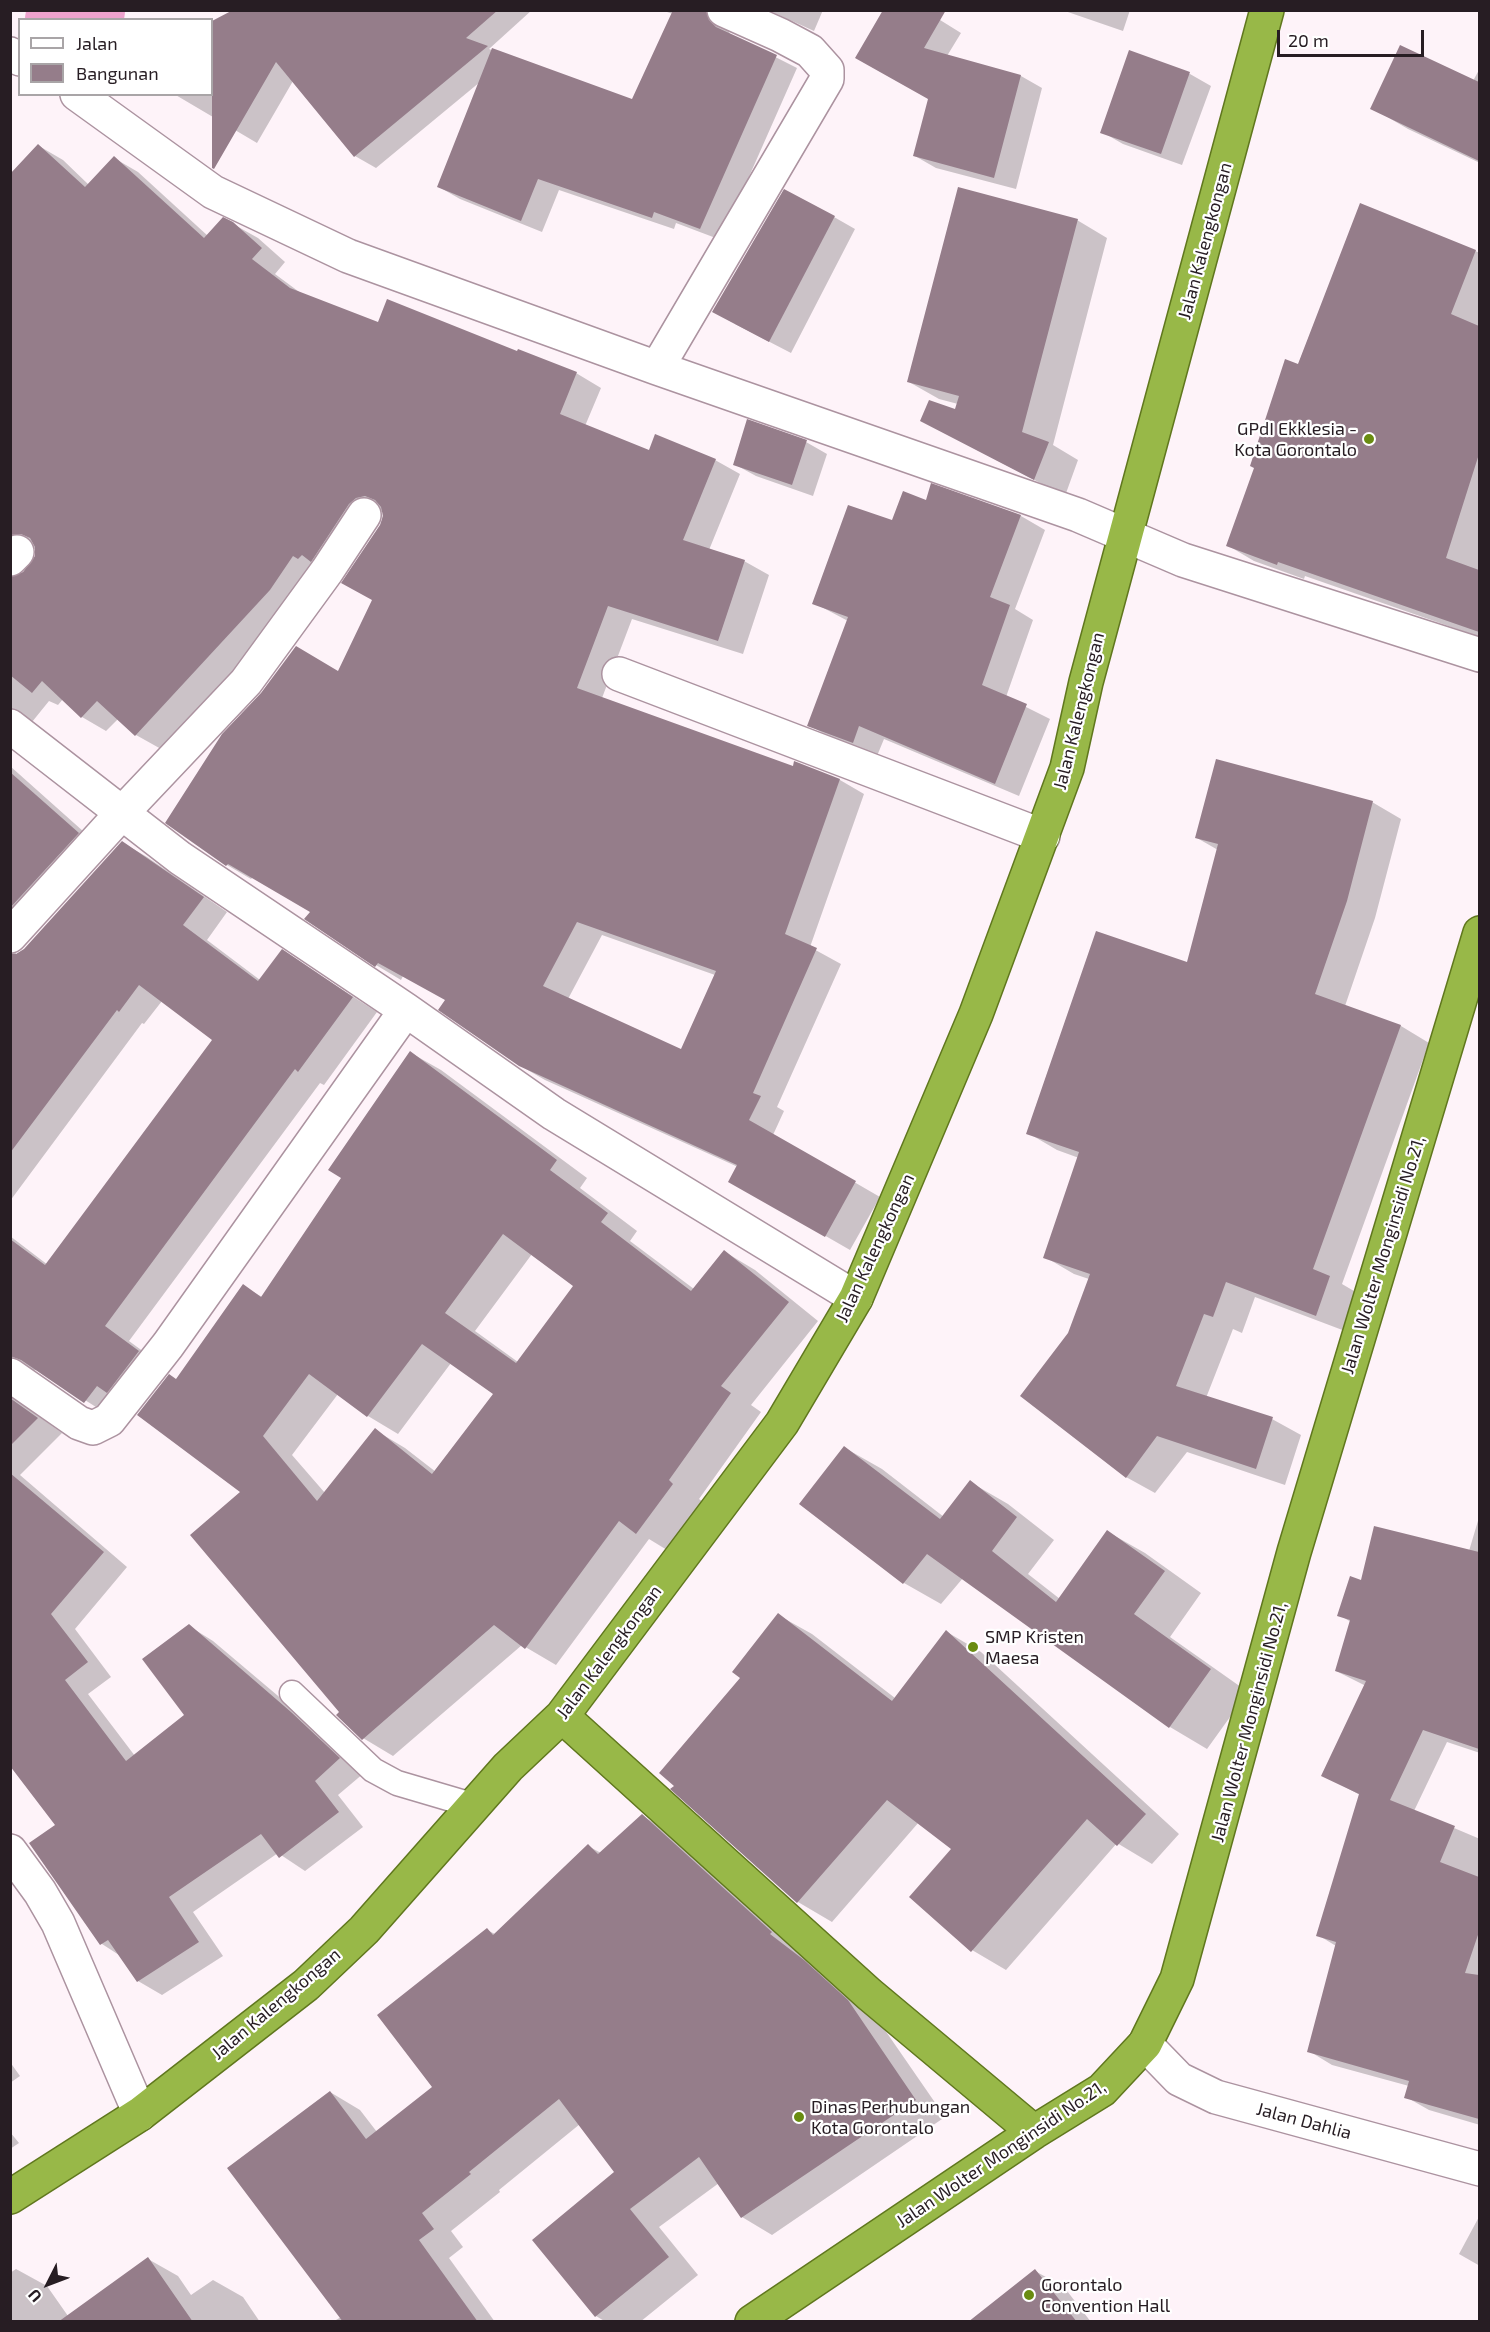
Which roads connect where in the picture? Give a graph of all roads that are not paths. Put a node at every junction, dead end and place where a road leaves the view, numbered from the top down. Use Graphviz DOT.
graph roads {
  1 [pos="724,10"];
  2 [pos="1266,10"];
  3 [pos="80,96"];
  4 [pos="657,369"];
  5 [pos="364,515"];
  6 [pos="1126,534"];
  7 [pos="1479,655"];
  8 [pos="619,674"];
  9 [pos="10,726"];
  10 [pos="122,813"];
  11 [pos="1043,836"];
  12 [pos="1479,933"];
  13 [pos="10,936"];
  14 [pos="406,1010"];
  15 [pos="856,1298"];
  16 [pos="10,1375"];
  17 [pos="292,1693"];
  18 [pos="562,1716"];
  19 [pos="475,1806"];
  20 [pos="10,1851"];
  21 [pos="1145,2044"];
  22 [pos="140,2114"];
  23 [pos="1034,2132"];
  24 [pos="1479,2169"];
  25 [pos="10,2198"];
  26 [pos="752,2322"];
  1 -- 4 [label="street"];
  2 -- 6 [label="highway, Jalan Kalengkongan"];
  3 -- 4 [label="street"];
  4 -- 6 [label="street"];
  5 -- 10 [label="street"];
  6 -- 7 [label="street"];
  6 -- 11 [label="highway, Jalan Kalengkongan"];
  8 -- 11 [label="street"];
  9 -- 10 [label="street"];
  10 -- 13 [label="street"];
  10 -- 14 [label="street"];
  11 -- 15 [label="highway, Jalan Kalengkongan"];
  12 -- 21 [label="highway, Jalan Wolter Monginsidi No.21,"];
  14 -- 15 [label="street"];
  14 -- 16 [label="street"];
  15 -- 18 [label="highway, Jalan Kalengkongan"];
  17 -- 19 [label="lane"];
  18 -- 19 [label="highway, Jalan Kalengkongan"];
  18 -- 23 [label="highway"];
  19 -- 22 [label="highway, Jalan Kalengkongan"];
  20 -- 22 [label="street"];
  21 -- 23 [label="highway, Jalan Wolter Monginsidi No.21,"];
  21 -- 24 [label="street, Jalan Dahlia"];
  22 -- 25 [label="highway, Jalan Kalengkongan"];
  23 -- 26 [label="highway, Jalan Wolter Monginsidi No.21,"];
}
